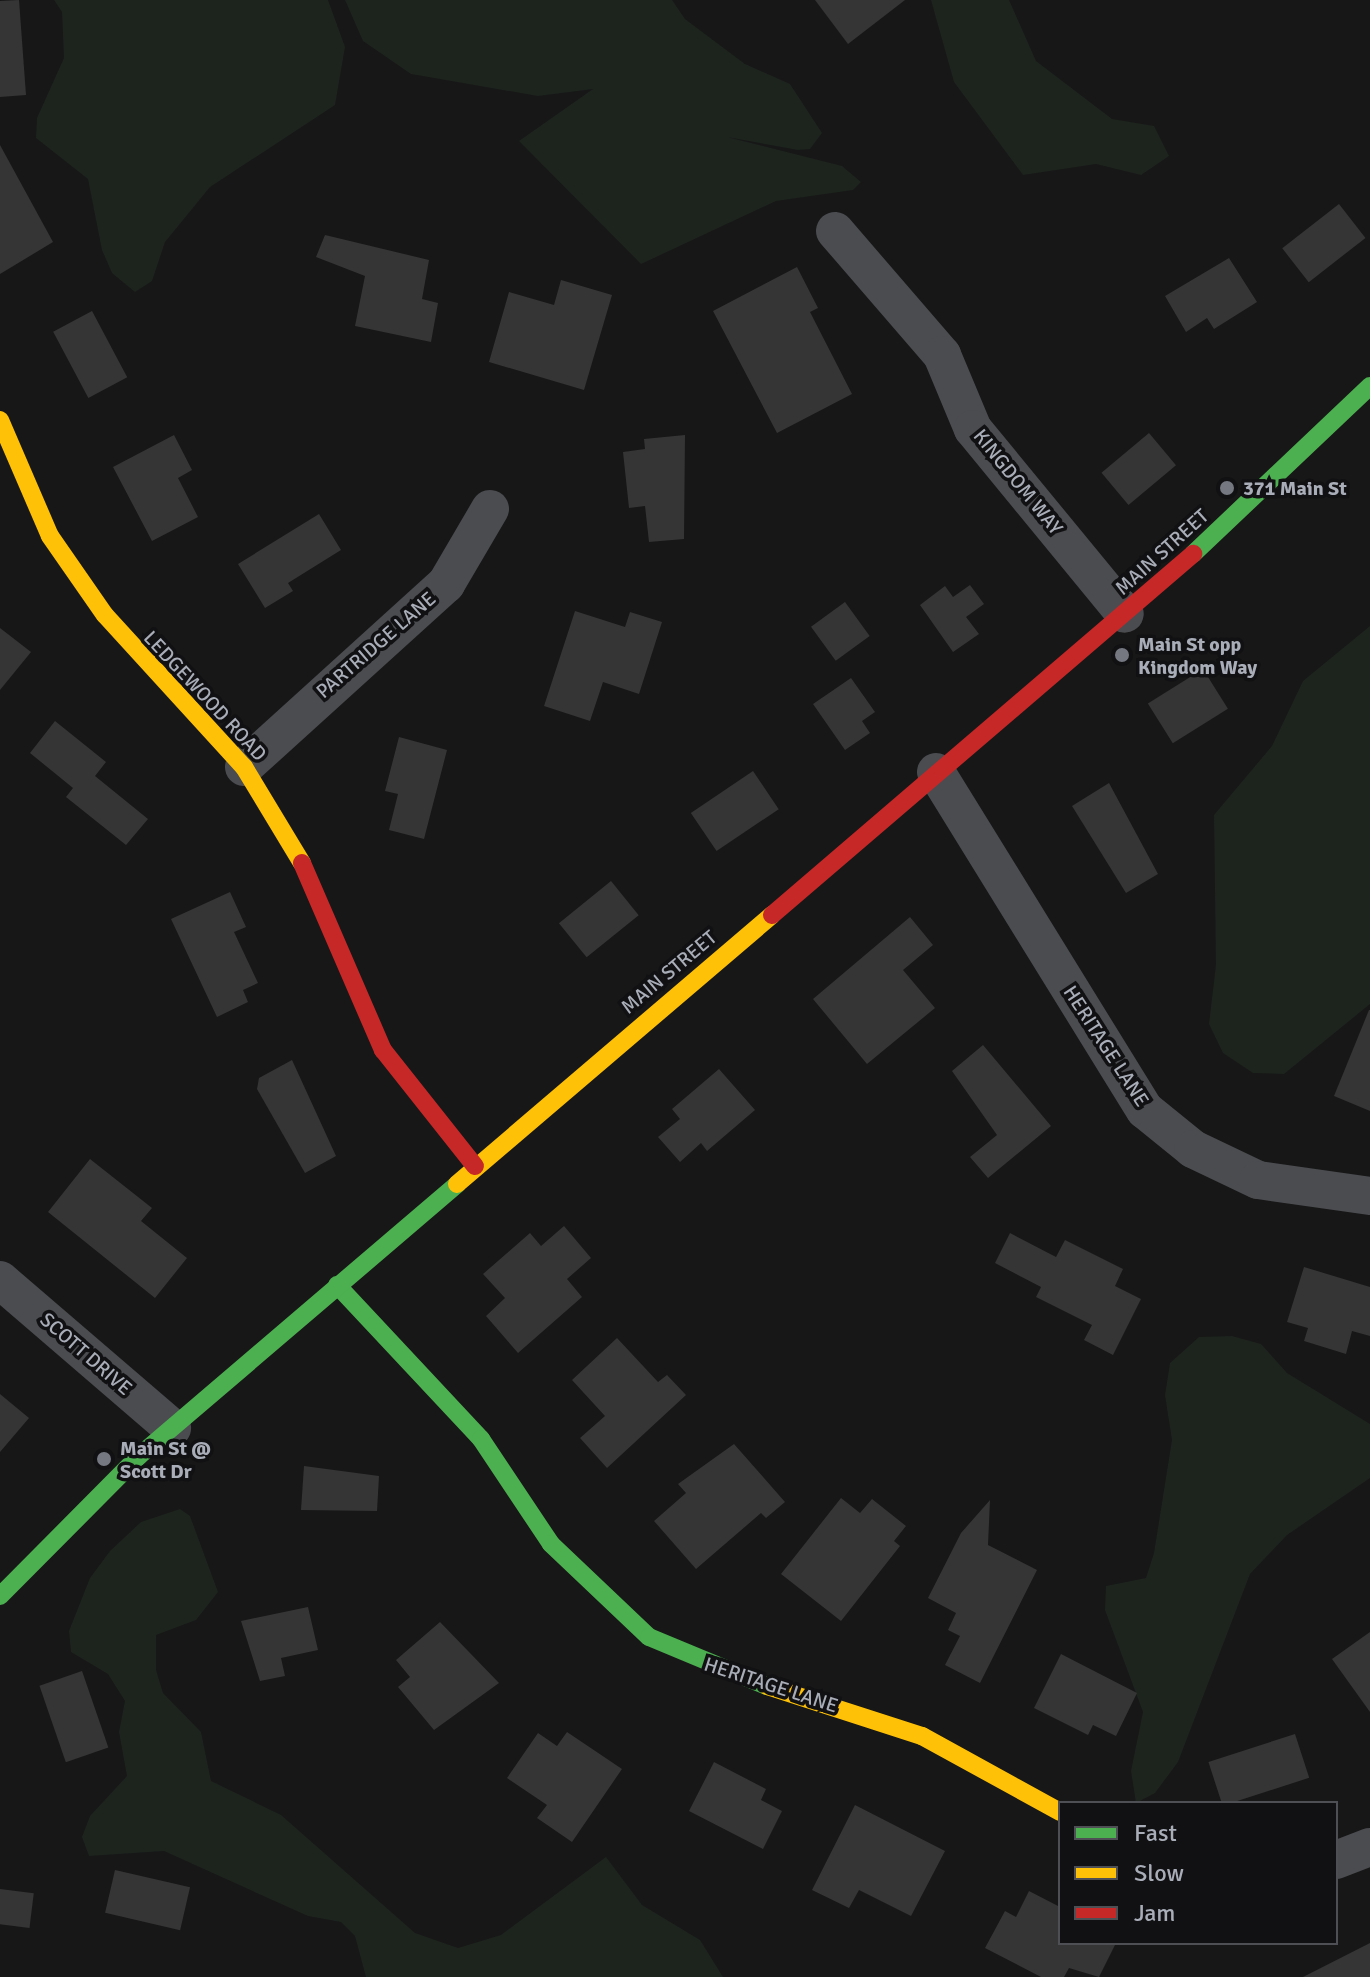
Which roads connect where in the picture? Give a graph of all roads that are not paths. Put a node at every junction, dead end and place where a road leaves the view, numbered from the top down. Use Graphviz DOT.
graph roads {
  1 [pos="835,231"];
  2 [pos="1370,386"];
  3 [pos="0,420"];
  4 [pos="12,478"];
  5 [pos="490,509"];
  6 [pos="1125,614"];
  7 [pos="244,767"];
  8 [pos="936,772"];
  9 [pos="475,1166"];
  10 [pos="1370,1196"];
  11 [pos="0,1280"];
  12 [pos="337,1285"];
  13 [pos="172,1428"];
  14 [pos="0,1596"];
  15 [pos="1058,1811"];
  16 [pos="1370,1847"];
  17 [pos="1338,1859"];
  1 -- 6 [label="street, KINGDOM WAY"];
  2 -- 6 [label="main road, MAIN STREET"];
  3 -- 4 [label="main road, LEDGEWOOD ROAD"];
  4 -- 7 [label="main road, LEDGEWOOD ROAD"];
  5 -- 7 [label="street, PARTRIDGE LANE"];
  6 -- 8 [label="main road, MAIN STREET"];
  7 -- 9 [label="main road, LEDGEWOOD ROAD"];
  8 -- 9 [label="main road, MAIN STREET"];
  8 -- 10 [label="street, HERITAGE LANE"];
  9 -- 12 [label="main road, MAIN STREET"];
  11 -- 13 [label="street, SCOTT DRIVE"];
  12 -- 13 [label="main road, MAIN STREET"];
  12 -- 15 [label="main road, HERITAGE LANE"];
  13 -- 14 [label="main road, MAIN STREET"];
  16 -- 17 [label="street"];
}
